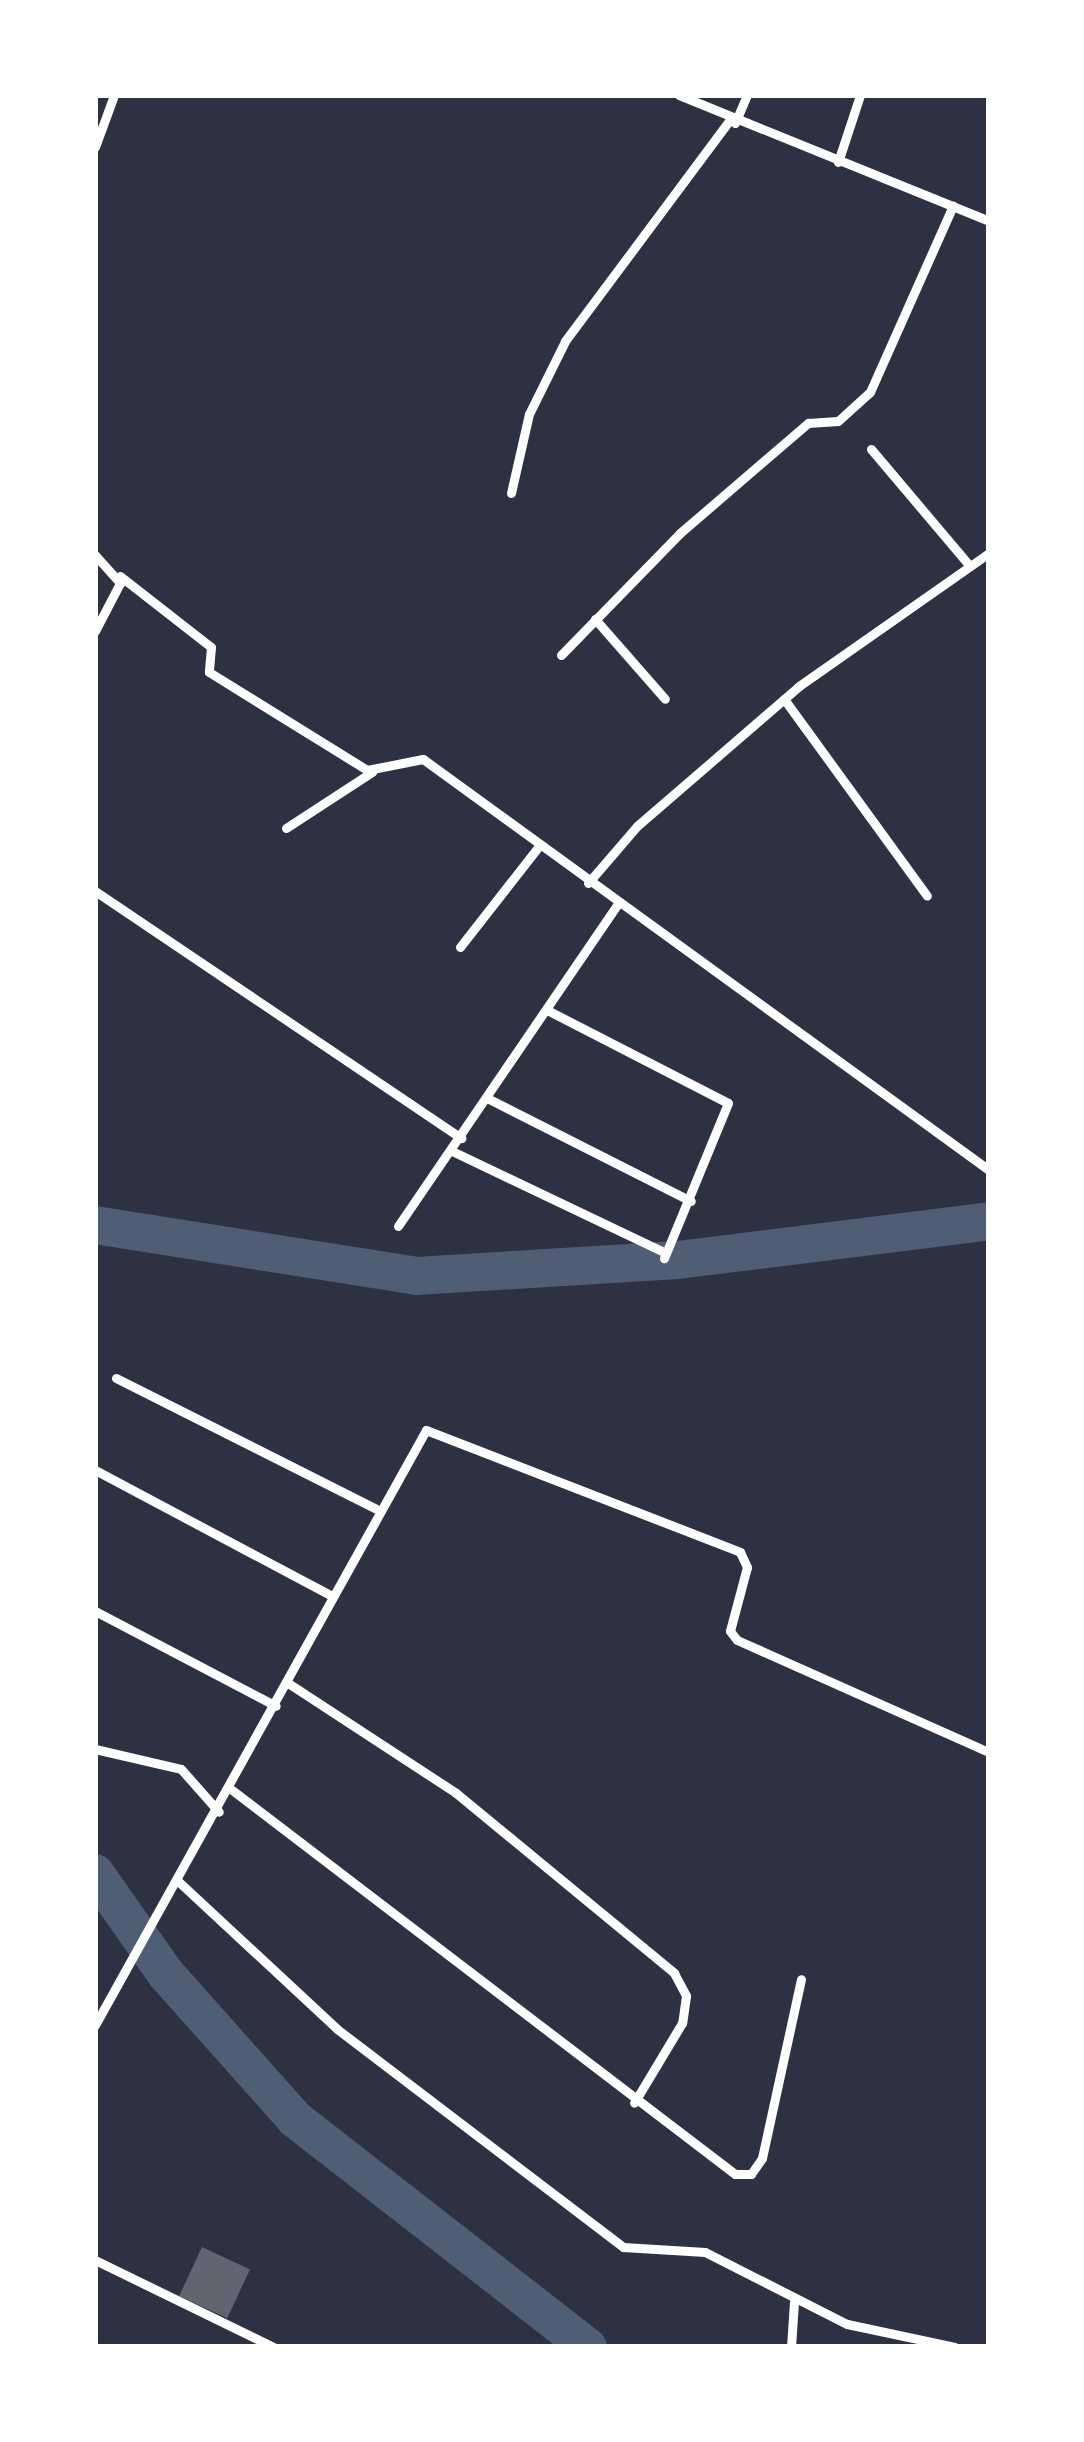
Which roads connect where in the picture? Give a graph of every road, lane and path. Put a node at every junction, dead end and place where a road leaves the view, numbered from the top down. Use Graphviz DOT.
graph roads {
  1 [pos="114,95"];
  2 [pos="679,95"];
  3 [pos="747,95"];
  4 [pos="860,95"];
  5 [pos="732,122"];
  6 [pos="95,148"];
  7 [pos="838,162"];
  8 [pos="953,206"];
  9 [pos="988,219"];
  10 [pos="871,449"];
  11 [pos="511,494"];
  12 [pos="989,553"];
  13 [pos="95,555"];
  14 [pos="970,566"];
  15 [pos="120,576"];
  16 [pos="595,619"];
  17 [pos="95,631"];
  18 [pos="561,654"];
  19 [pos="666,699"];
  20 [pos="784,699"];
  21 [pos="372,772"];
  22 [pos="286,828"];
  23 [pos="538,846"];
  24 [pos="588,884"];
  25 [pos="95,891"];
  26 [pos="927,896"];
  27 [pos="618,903"];
  28 [pos="460,948"];
  29 [pos="549,1010"];
  30 [pos="489,1099"];
  31 [pos="462,1138"];
  32 [pos="452,1151"];
  33 [pos="989,1170"];
  34 [pos="691,1201"];
  35 [pos="398,1226"];
  36 [pos="116,1378"];
  37 [pos="95,1470"];
  38 [pos="376,1510"];
  39 [pos="332,1596"];
  40 [pos="95,1612"];
  41 [pos="288,1682"];
  42 [pos="276,1706"];
  43 [pos="95,1750"];
  44 [pos="989,1752"];
  45 [pos="232,1790"];
  46 [pos="219,1812"];
  47 [pos="179,1882"];
  48 [pos="801,1979"];
  49 [pos="95,2024"];
  50 [pos="634,2103"];
  51 [pos="95,2260"];
  52 [pos="794,2302"];
  53 [pos="272,2347"];
  54 [pos="791,2347"];
  55 [pos="954,2347"];
  1 -- 6 [label="street"];
  2 -- 5 [label="street"];
  3 -- 5 [label="street"];
  4 -- 7 [label="street"];
  5 -- 7 [label="street"];
  5 -- 11 [label="street"];
  7 -- 8 [label="street"];
  8 -- 9 [label="street"];
  8 -- 16 [label="street"];
  10 -- 14 [label="street"];
  12 -- 14 [label="street"];
  13 -- 15 [label="street"];
  14 -- 20 [label="street"];
  15 -- 17 [label="street"];
  15 -- 21 [label="street"];
  16 -- 18 [label="street"];
  16 -- 19 [label="street"];
  20 -- 24 [label="street"];
  20 -- 26 [label="street"];
  21 -- 22 [label="street"];
  21 -- 23 [label="street"];
  23 -- 24 [label="street"];
  23 -- 28 [label="street"];
  24 -- 27 [label="street"];
  25 -- 31 [label="street"];
  27 -- 29 [label="street"];
  27 -- 33 [label="street"];
  29 -- 30 [label="street"];
  29 -- 34 [label="street"];
  30 -- 31 [label="street"];
  30 -- 34 [label="street"];
  31 -- 32 [label="street"];
  32 -- 34 [label="street"];
  32 -- 35 [label="street"];
  36 -- 38 [label="street"];
  37 -- 39 [label="street"];
  38 -- 39 [label="street"];
  38 -- 44 [label="street"];
  39 -- 41 [label="street"];
  40 -- 42 [label="street"];
  41 -- 42 [label="street"];
  41 -- 50 [label="street"];
  42 -- 45 [label="street"];
  43 -- 46 [label="street"];
  45 -- 46 [label="street"];
  45 -- 50 [label="street"];
  46 -- 47 [label="street"];
  47 -- 49 [label="street"];
  47 -- 52 [label="street"];
  48 -- 50 [label="street"];
  51 -- 53 [label="street"];
  52 -- 54 [label="street"];
  52 -- 55 [label="street"];
}
